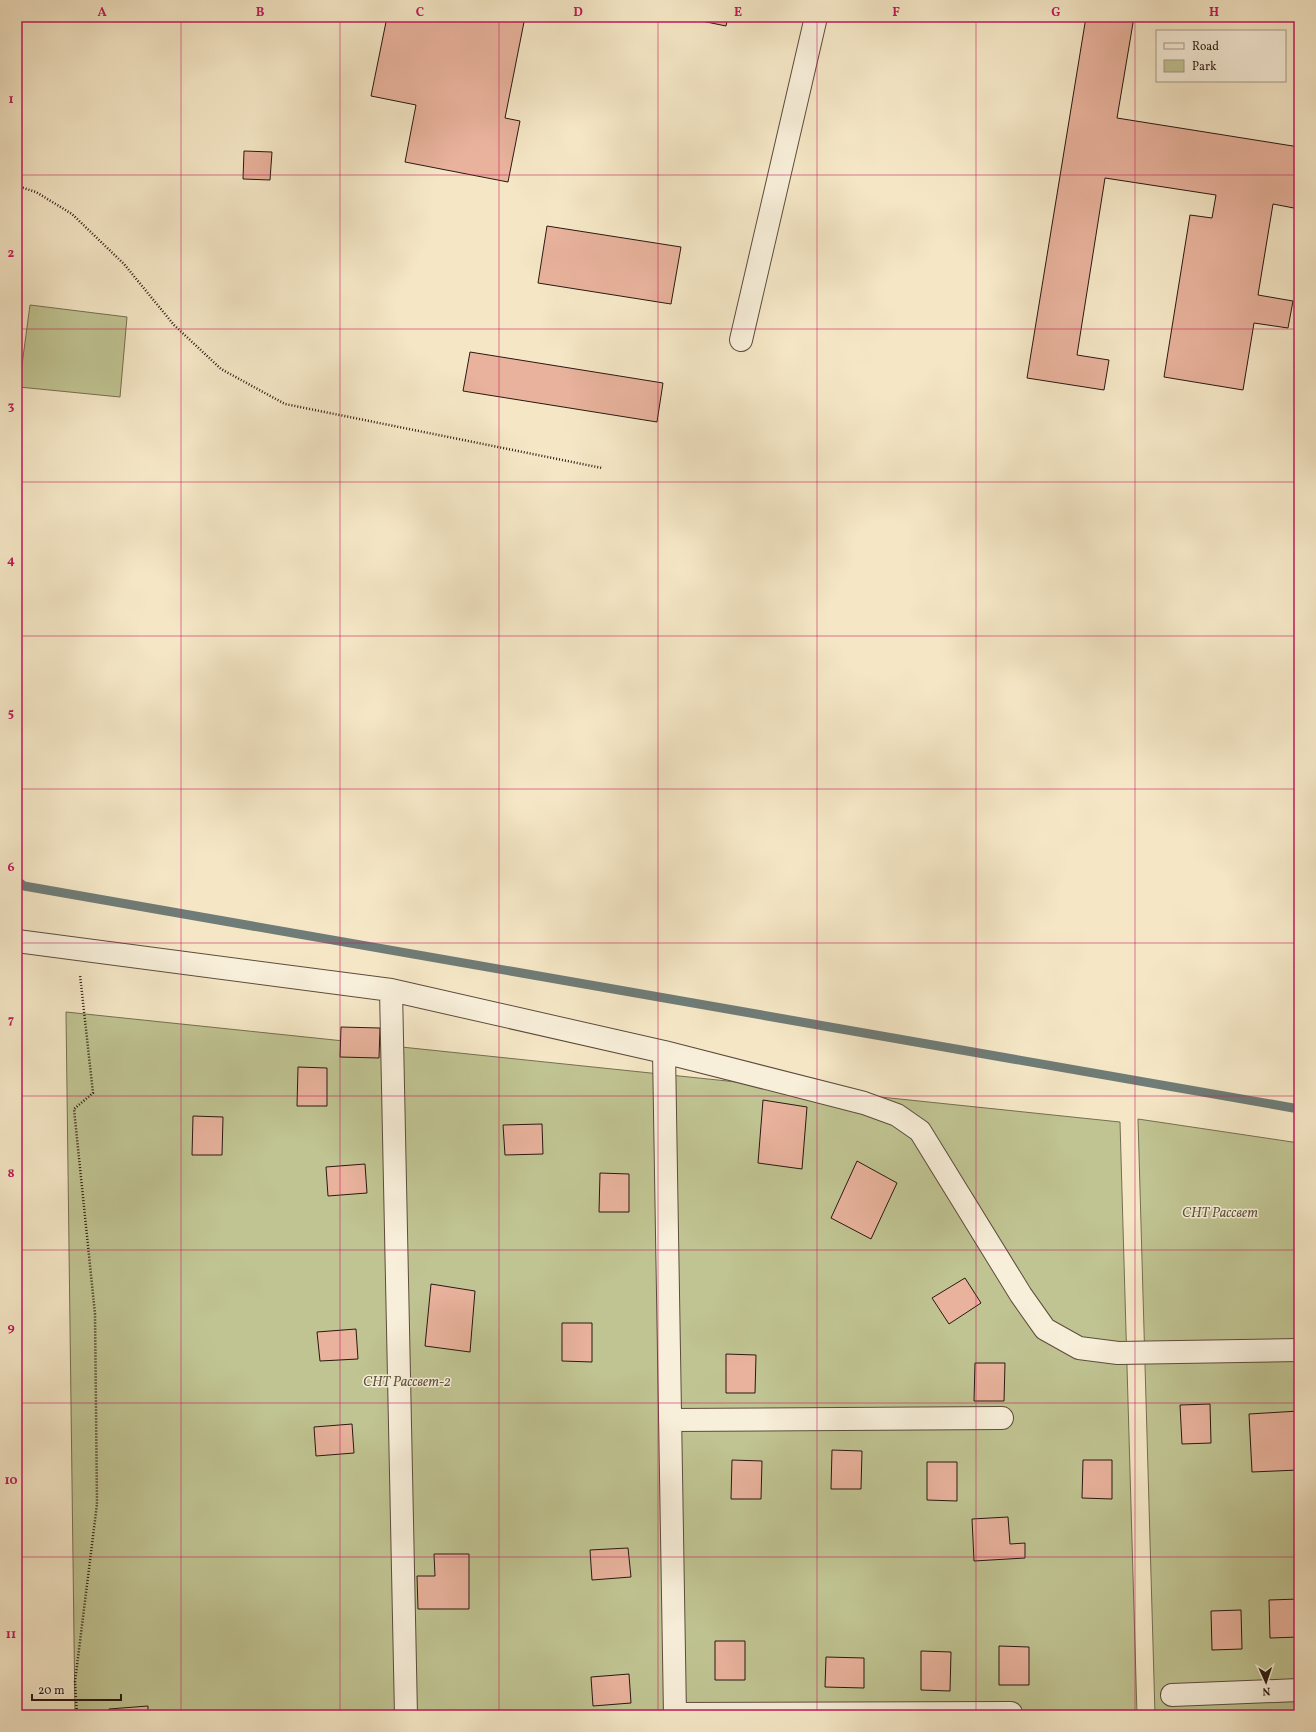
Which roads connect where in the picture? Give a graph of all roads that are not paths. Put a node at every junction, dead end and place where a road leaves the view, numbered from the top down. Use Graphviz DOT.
graph roads {
  1 [pos="816,17"];
  2 [pos="740,340"];
  3 [pos="17,941"];
  4 [pos="390,990"];
  5 [pos="664,1052"];
  6 [pos="1299,1350"];
  7 [pos="1002,1418"];
  8 [pos="670,1420"];
  9 [pos="1299,1690"];
  10 [pos="1172,1695"];
  11 [pos="1011,1713"];
  12 [pos="406,1715"];
  13 [pos="675,1715"];
  1 -- 2 [label="street"];
  3 -- 4 [label="street"];
  4 -- 5 [label="street"];
  4 -- 12 [label="street"];
  5 -- 6 [label="street"];
  5 -- 8 [label="street"];
  7 -- 8 [label="street"];
  8 -- 13 [label="street"];
  9 -- 10 [label="street"];
  11 -- 13 [label="street"];
}
